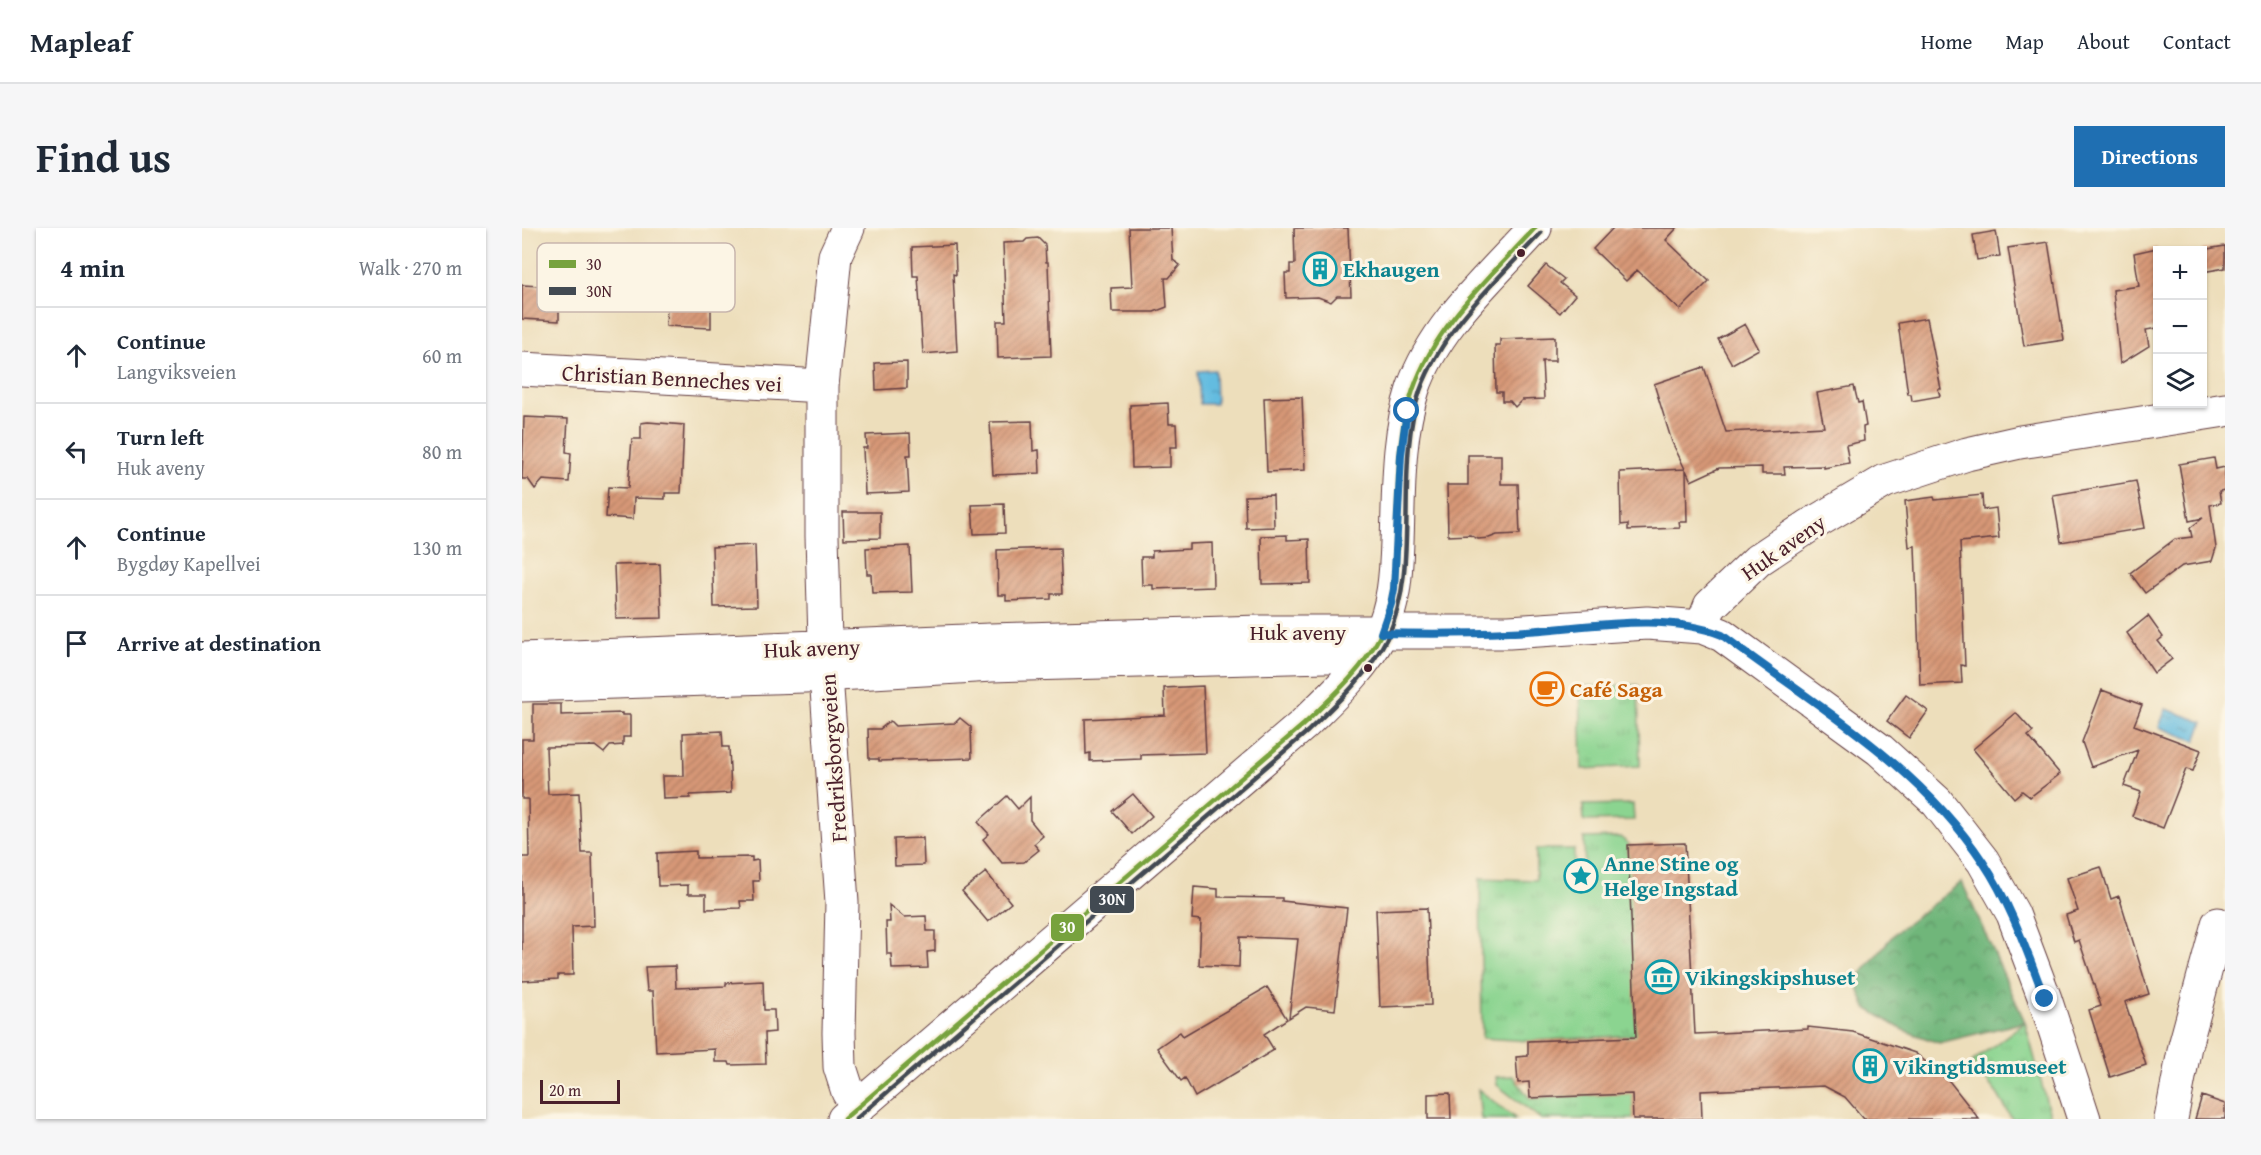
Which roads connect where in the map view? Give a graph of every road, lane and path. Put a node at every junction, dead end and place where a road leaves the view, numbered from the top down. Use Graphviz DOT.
graph roads {
  1 [pos="848,228"];
  2 [pos="1535,228"];
  3 [pos="522,369"];
  4 [pos="822,386"];
  5 [pos="2225,410"];
  6 [pos="1702,627"];
  7 [pos="1374,644"];
  8 [pos="522,659"];
  9 [pos="826,661"];
  10 [pos="522,685"];
  11 [pos="2218,924"];
  12 [pos="851,1113"];
  13 [pos="2084,1119"];
  14 [pos="2171,1119"];
  1 -- 4 [label="street, Fredriksborgveien"];
  2 -- 7 [label="street"];
  3 -- 4 [label="street, Christian Benneches vei"];
  4 -- 9 [label="street, Fredriksborgveien"];
  5 -- 6 [label="street, Huk aveny"];
  6 -- 7 [label="street, Huk aveny"];
  6 -- 13 [label="street"];
  7 -- 9 [label="street, Huk aveny"];
  7 -- 12 [label="street"];
  8 -- 9 [label="street, Huk aveny"];
  9 -- 10 [label="street, Huk aveny"];
  9 -- 12 [label="street, Fredriksborgveien"];
  11 -- 14 [label="street"];
}
